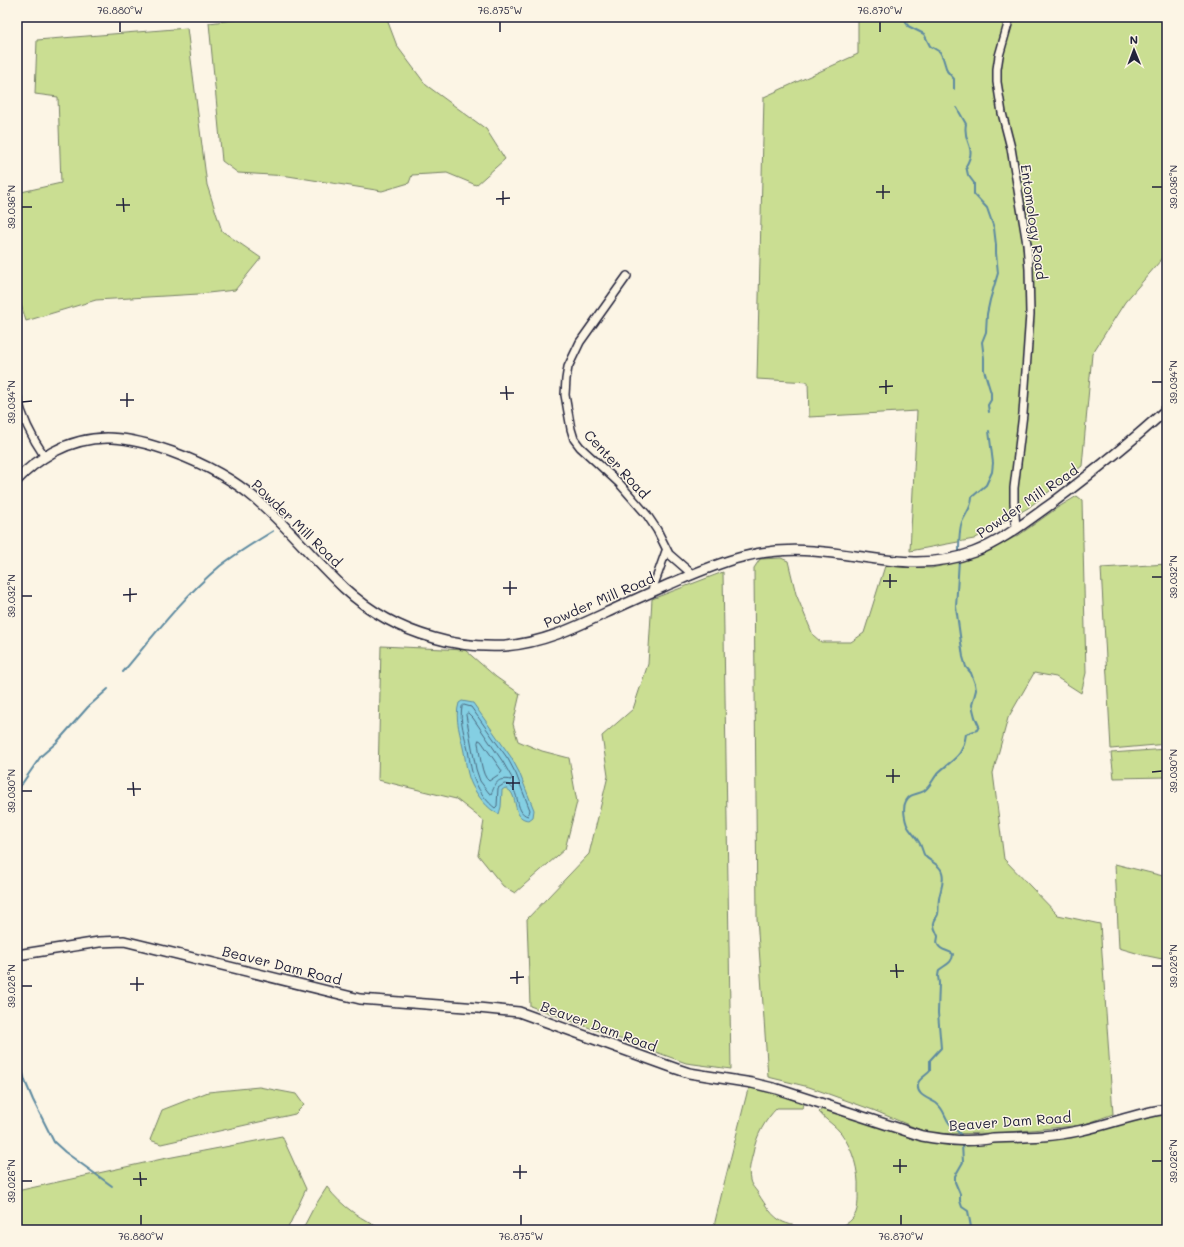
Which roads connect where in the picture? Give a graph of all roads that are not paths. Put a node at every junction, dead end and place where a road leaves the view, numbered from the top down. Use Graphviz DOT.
graph roads {
  1 [pos="1010,17"];
  2 [pos="627,276"];
  3 [pos="17,396"];
  4 [pos="1167,409"];
  5 [pos="45,457"];
  6 [pos="17,480"];
  7 [pos="1016,528"];
  8 [pos="666,551"];
  9 [pos="692,574"];
  10 [pos="651,593"];
  11 [pos="17,955"];
  12 [pos="1167,1109"];
  1 -- 7 [label="street, Entomology Road"];
  2 -- 8 [label="street, Center Road"];
  3 -- 5 [label="street"];
  4 -- 7 [label="main road, Powder Mill Road"];
  5 -- 6 [label="main road, Powder Mill Road"];
  5 -- 10 [label="main road, Powder Mill Road"];
  7 -- 9 [label="main road, Powder Mill Road"];
  8 -- 9 [label="street, Center Road"];
  8 -- 10 [label="street"];
  9 -- 10 [label="main road, Powder Mill Road"];
  11 -- 12 [label="main road, Beaver Dam Road"];
}
